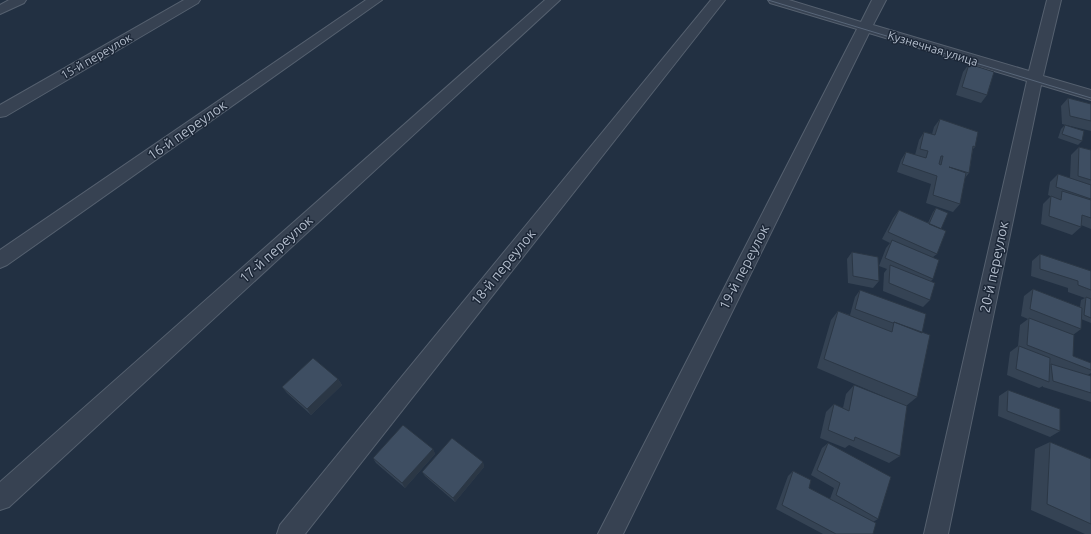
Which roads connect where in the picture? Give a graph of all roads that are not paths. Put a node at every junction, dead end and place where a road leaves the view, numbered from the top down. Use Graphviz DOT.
graph roads {
  1 [pos="19,0"];
  2 [pos="193,0"];
  3 [pos="375,0"];
  4 [pos="553,0"];
  5 [pos="718,0"];
  6 [pos="775,0"];
  7 [pos="879,0"];
  8 [pos="1054,0"];
  9 [pos="0,10"];
  10 [pos="864,27"];
  11 [pos="1034,78"];
  12 [pos="1091,95"];
  13 [pos="0,112"];
  14 [pos="0,260"];
  15 [pos="0,498"];
  16 [pos="289,534"];
  17 [pos="610,534"];
  18 [pos="936,534"];
  1 -- 9 [label="street"];
  2 -- 13 [label="street, 15-й переулок"];
  3 -- 14 [label="street, 16-й переулок"];
  4 -- 15 [label="street, 17-й переулок"];
  5 -- 16 [label="street, 18-й переулок"];
  6 -- 10 [label="street, Кузнечная улица"];
  7 -- 10 [label="street, 19-й переулок"];
  8 -- 11 [label="street, 20-й переулок"];
  10 -- 11 [label="street, Кузнечная улица"];
  10 -- 17 [label="street, 19-й переулок"];
  11 -- 12 [label="street, Кузнечная улица"];
  11 -- 18 [label="street, 20-й переулок"];
}
